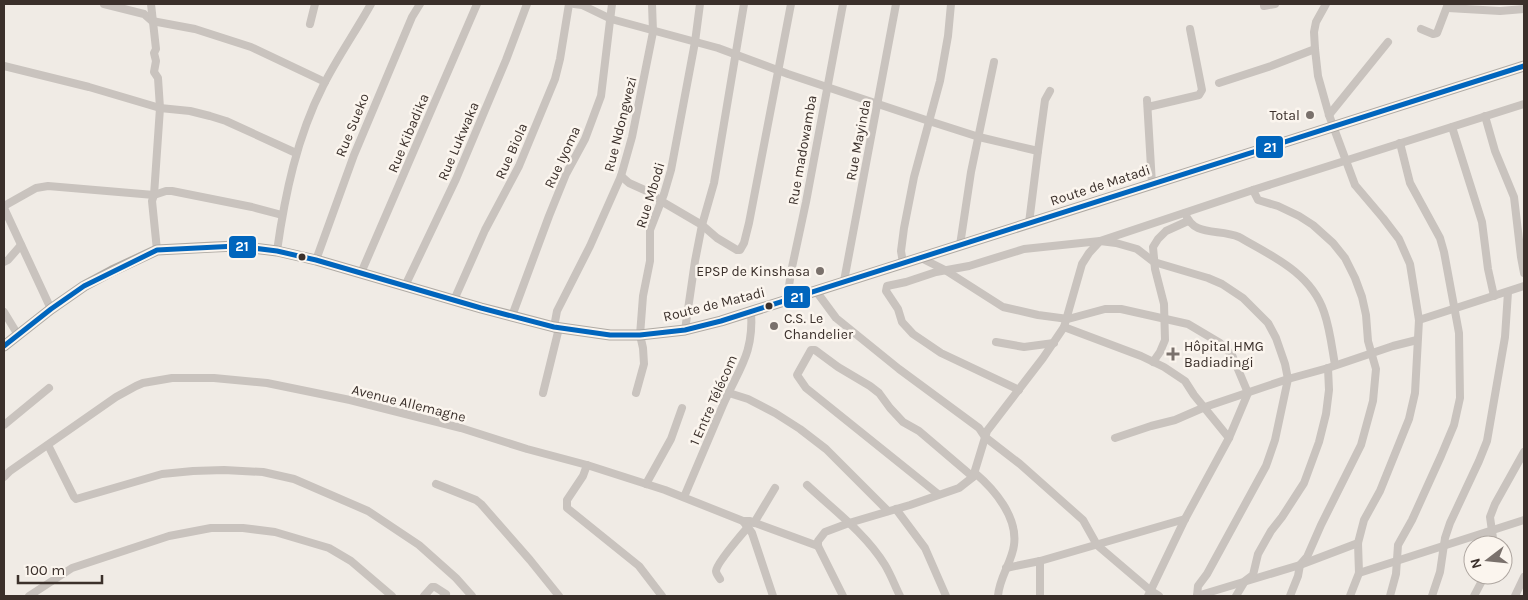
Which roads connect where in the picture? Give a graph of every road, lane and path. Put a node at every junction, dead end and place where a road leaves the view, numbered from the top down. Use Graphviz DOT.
graph roads {
  1 [pos="104,4"];
  2 [pos="151,4"];
  3 [pos="315,4"];
  4 [pos="371,4"];
  5 [pos="420,4"];
  6 [pos="477,4"];
  7 [pos="527,4"];
  8 [pos="569,4"];
  9 [pos="574,4"];
  10 [pos="612,4"];
  11 [pos="652,4"];
  12 [pos="700,4"];
  13 [pos="744,4"];
  14 [pos="791,4"];
  15 [pos="843,4"];
  16 [pos="896,4"];
  17 [pos="951,4"];
  18 [pos="1275,4"];
  19 [pos="1326,4"];
  20 [pos="1264,6"];
  21 [pos="1448,6"];
  22 [pos="1524,9"];
  23 [pos="611,20"];
  24 [pos="152,21"];
  25 [pos="310,24"];
  26 [pos="1190,29"];
  27 [pos="1421,29"];
  28 [pos="653,32"];
  29 [pos="695,42"];
  30 [pos="1388,42"];
  31 [pos="1314,49"];
  32 [pos="736,54"];
  33 [pos="994,62"];
  34 [pos="4,66"];
  35 [pos="1524,66"];
  36 [pos="780,70"];
  37 [pos="325,82"];
  38 [pos="1219,84"];
  39 [pos="826,86"];
  40 [pos="1050,91"];
  41 [pos="877,104"];
  42 [pos="1524,104"];
  43 [pos="160,108"];
  44 [pos="1485,116"];
  45 [pos="929,121"];
  46 [pos="1331,121"];
  47 [pos="1452,127"];
  48 [pos="979,137"];
  49 [pos="1400,143"];
  50 [pos="1038,151"];
  51 [pos="296,153"];
  52 [pos="1345,161"];
  53 [pos="621,176"];
  54 [pos="1152,184"];
  55 [pos="1253,190"];
  56 [pos="154,195"];
  57 [pos="661,201"];
  58 [pos="4,207"];
  59 [pos="1185,212"];
  60 [pos="282,215"];
  61 [pos="1188,221"];
  62 [pos="1029,223"];
  63 [pos="702,225"];
  64 [pos="1100,241"];
  65 [pos="960,245"];
  66 [pos="21,246"];
  67 [pos="157,250"];
  68 [pos="278,251"];
  69 [pos="921,258"];
  70 [pos="316,260"];
  71 [pos="4,262"];
  72 [pos="1154,262"];
  73 [pos="903,263"];
  74 [pos="945,270"];
  75 [pos="361,273"];
  76 [pos="1524,273"];
  77 [pos="844,282"];
  78 [pos="405,286"];
  79 [pos="1524,286"];
  80 [pos="816,291"];
  81 [pos="1508,292"];
  82 [pos="1494,296"];
  83 [pos="454,300"];
  84 [pos="787,300"];
  85 [pos="1456,308"];
  86 [pos="51,309"];
  87 [pos="751,310"];
  88 [pos="4,312"];
  89 [pos="512,316"];
  90 [pos="1068,319"];
  91 [pos="1163,319"];
  92 [pos="1419,320"];
  93 [pos="1064,327"];
  94 [pos="556,328"];
  95 [pos="685,330"];
  96 [pos="18,335"];
  97 [pos="640,335"];
  98 [pos="1417,340"];
  99 [pos="996,342"];
  100 [pos="1054,343"];
  101 [pos="4,346"];
  102 [pos="1373,353"];
  103 [pos="1153,362"];
  104 [pos="1331,367"];
  105 [pos="1288,379"];
  106 [pos="49,388"];
  107 [pos="1018,390"];
  108 [pos="1248,392"];
  109 [pos="543,393"];
  110 [pos="728,393"];
  111 [pos="636,394"];
  112 [pos="1205,407"];
  113 [pos="682,408"];
  114 [pos="4,425"];
  115 [pos="984,437"];
  116 [pos="1115,438"];
  117 [pos="1229,438"];
  118 [pos="48,445"];
  119 [pos="1524,452"];
  120 [pos="587,465"];
  121 [pos="974,475"];
  122 [pos="4,477"];
  123 [pos="436,484"];
  124 [pos="646,484"];
  125 [pos="807,484"];
  126 [pos="776,488"];
  127 [pos="938,494"];
  128 [pos="684,497"];
  129 [pos="892,510"];
  130 [pos="1185,519"];
  131 [pos="1524,520"];
  132 [pos="849,523"];
  133 [pos="748,524"];
  134 [pos="1491,531"];
  135 [pos="1492,535"];
  136 [pos="1358,543"];
  137 [pos="1097,545"];
  138 [pos="818,546"];
  139 [pos="1444,546"];
  140 [pos="1040,561"];
  141 [pos="1397,561"];
  142 [pos="1300,565"];
  143 [pos="1006,568"];
  144 [pos="1359,573"];
  145 [pos="1524,577"];
  146 [pos="720,579"];
  147 [pos="1245,581"];
  148 [pos="1480,585"];
  149 [pos="446,594"];
  150 [pos="1149,594"];
  151 [pos="29,596"];
  152 [pos="392,596"];
  153 [pos="424,596"];
  154 [pos="472,596"];
  155 [pos="559,596"];
  156 [pos="662,596"];
  157 [pos="773,596"];
  158 [pos="843,596"];
  159 [pos="900,596"];
  160 [pos="946,596"];
  161 [pos="998,596"];
  162 [pos="1040,596"];
  163 [pos="1159,596"];
  164 [pos="1197,596"];
  165 [pos="1236,596"];
  166 [pos="1290,596"];
  167 [pos="1350,596"];
  168 [pos="1390,596"];
  169 [pos="1432,596"];
  170 [pos="1474,596"];
  171 [pos="1515,596"];
  1 -- 24 [label="street"];
  2 -- 24 [label="street"];
  3 -- 25 [label="street"];
  4 -- 37 [label="street"];
  5 -- 70 [label="street, Rue Sueko"];
  6 -- 75 [label="street, Rue Kibadika"];
  7 -- 78 [label="street, Rue Lukwaka"];
  8 -- 83 [label="street, Rue Biola"];
  9 -- 23 [label="street"];
  10 -- 23 [label="street, Rue Iyoma"];
  11 -- 28 [label="street, Rue Ndongwezi"];
  12 -- 29 [label="street, Rue Mbodi"];
  13 -- 32 [label="street"];
  14 -- 36 [label="street"];
  15 -- 39 [label="street, Rue madowamba"];
  16 -- 41 [label="street, Rue Mayinda"];
  17 -- 45 [label="street"];
  18 -- 20 [label="street"];
  19 -- 31 [label="street"];
  21 -- 22 [label="street"];
  21 -- 27 [label="street"];
  23 -- 28 [label="street"];
  23 -- 89 [label="street, Rue Iyoma"];
  24 -- 37 [label="street"];
  24 -- 43 [label="street"];
  26 -- 54 [label="street"];
  28 -- 29 [label="street"];
  28 -- 53 [label="street, Rue Ndongwezi"];
  29 -- 32 [label="street"];
  29 -- 57 [label="street, Rue Mbodi"];
  30 -- 46 [label="street"];
  31 -- 38 [label="street"];
  31 -- 46 [label="street"];
  32 -- 36 [label="street"];
  32 -- 63 [label="street"];
  33 -- 48 [label="street"];
  34 -- 43 [label="street"];
  35 -- 46 [label="highway, Route de Matadi"];
  36 -- 39 [label="street"];
  36 -- 63 [label="street"];
  37 -- 51 [label="street"];
  39 -- 41 [label="street"];
  39 -- 84 [label="street, Rue madowamba"];
  40 -- 50 [label="street"];
  41 -- 45 [label="street"];
  41 -- 77 [label="street, Rue Mayinda"];
  42 -- 44 [label="street"];
  43 -- 51 [label="street"];
  43 -- 56 [label="street"];
  44 -- 47 [label="street"];
  44 -- 76 [label="street"];
  45 -- 48 [label="street"];
  45 -- 73 [label="street"];
  46 -- 52 [label="street"];
  46 -- 54 [label="highway, Route de Matadi"];
  47 -- 49 [label="street"];
  47 -- 82 [label="street"];
  48 -- 50 [label="street"];
  48 -- 65 [label="street"];
  49 -- 52 [label="street"];
  49 -- 85 [label="street"];
  50 -- 62 [label="street"];
  51 -- 60 [label="street"];
  52 -- 55 [label="street"];
  52 -- 92 [label="street"];
  53 -- 57 [label="street"];
  53 -- 94 [label="street, Rue Ndongwezi"];
  54 -- 62 [label="highway, Route de Matadi"];
  55 -- 59 [label="street"];
  55 -- 102 [label="street"];
  56 -- 58 [label="street"];
  56 -- 60 [label="street"];
  56 -- 67 [label="street"];
  57 -- 63 [label="street"];
  57 -- 97 [label="street, Rue Mbodi"];
  58 -- 66 [label="street"];
  59 -- 61 [label="street"];
  59 -- 64 [label="street"];
  60 -- 68 [label="street"];
  61 -- 72 [label="street"];
  61 -- 104 [label="street"];
  62 -- 65 [label="highway, Route de Matadi"];
  63 -- 95 [label="street"];
  64 -- 72 [label="street"];
  64 -- 74 [label="street"];
  64 -- 90 [label="street"];
  65 -- 69 [label="highway, Route de Matadi"];
  66 -- 71 [label="street"];
  66 -- 86 [label="street"];
  67 -- 68 [label="highway, Route de Matadi"];
  67 -- 86 [label="highway, Route de Matadi"];
  68 -- 70 [label="highway, Route de Matadi"];
  69 -- 73 [label="highway, Route de Matadi"];
  69 -- 74 [label="street"];
  70 -- 75 [label="highway, Route de Matadi"];
  72 -- 91 [label="street"];
  72 -- 105 [label="street"];
  73 -- 77 [label="highway, Route de Matadi"];
  74 -- 90 [label="street"];
  74 -- 107 [label="street"];
  75 -- 78 [label="highway, Route de Matadi"];
  77 -- 80 [label="highway, Route de Matadi"];
  78 -- 83 [label="highway, Route de Matadi"];
  79 -- 81 [label="street"];
  80 -- 84 [label="highway, Route de Matadi"];
  80 -- 115 [label="street"];
  81 -- 82 [label="street"];
  81 -- 139 [label="street"];
  82 -- 85 [label="street"];
  83 -- 89 [label="highway, Route de Matadi"];
  84 -- 87 [label="highway, Route de Matadi"];
  85 -- 92 [label="street"];
  85 -- 141 [label="street"];
  86 -- 96 [label="highway, Route de Matadi"];
  87 -- 95 [label="highway, Route de Matadi"];
  87 -- 110 [label="street, 1 Entre Télécom"];
  88 -- 96 [label="street"];
  89 -- 94 [label="highway, Route de Matadi"];
  90 -- 91 [label="street"];
  90 -- 93 [label="street"];
  91 -- 103 [label="street"];
  91 -- 108 [label="street"];
  92 -- 98 [label="street"];
  93 -- 100 [label="street"];
  93 -- 103 [label="street"];
  94 -- 97 [label="highway, Route de Matadi"];
  94 -- 109 [label="street, Rue Ndongwezi"];
  95 -- 97 [label="highway, Route de Matadi"];
  96 -- 101 [label="highway, Route de Matadi"];
  97 -- 111 [label="street, Rue Mbodi"];
  98 -- 102 [label="street"];
  98 -- 136 [label="street"];
  99 -- 100 [label="street"];
  100 -- 107 [label="street"];
  102 -- 104 [label="street"];
  102 -- 142 [label="street"];
  103 -- 112 [label="street"];
  104 -- 105 [label="street"];
  104 -- 147 [label="street"];
  105 -- 108 [label="street"];
  105 -- 164 [label="street"];
  106 -- 114 [label="street"];
  107 -- 115 [label="street"];
  108 -- 112 [label="street"];
  108 -- 117 [label="street"];
  110 -- 128 [label="street, 1 Entre Télécom"];
  110 -- 129 [label="street"];
  112 -- 116 [label="street"];
  112 -- 117 [label="street"];
  113 -- 124 [label="street"];
  115 -- 121 [label="street"];
  115 -- 137 [label="street"];
  117 -- 130 [label="street"];
  118 -- 120 [label="street, Avenue Allemagne"];
  118 -- 122 [label="street, Avenue Allemagne"];
  118 -- 154 [label="street"];
  119 -- 134 [label="street"];
  120 -- 124 [label="street, Avenue Allemagne"];
  120 -- 156 [label="street"];
  121 -- 127 [label="street"];
  121 -- 127 [label="street"];
  121 -- 143 [label="street"];
  123 -- 155 [label="street"];
  124 -- 128 [label="street, Avenue Allemagne"];
  125 -- 132 [label="street"];
  126 -- 133 [label="street"];
  127 -- 129 [label="street"];
  128 -- 133 [label="street, Avenue Allemagne"];
  129 -- 132 [label="street"];
  129 -- 160 [label="street"];
  130 -- 137 [label="street"];
  130 -- 150 [label="street"];
  131 -- 134 [label="street"];
  132 -- 138 [label="street"];
  132 -- 159 [label="street"];
  133 -- 138 [label="street, Avenue Allemagne"];
  133 -- 146 [label="street"];
  133 -- 157 [label="street"];
  134 -- 135 [label="street"];
  134 -- 139 [label="street"];
  136 -- 142 [label="street"];
  136 -- 144 [label="street"];
  137 -- 140 [label="street"];
  137 -- 150 [label="street"];
  138 -- 158 [label="street"];
  139 -- 141 [label="street"];
  139 -- 169 [label="street"];
  140 -- 143 [label="street"];
  140 -- 162 [label="street"];
  141 -- 144 [label="street"];
  141 -- 168 [label="street"];
  142 -- 147 [label="street"];
  142 -- 166 [label="street"];
  143 -- 161 [label="street"];
  144 -- 167 [label="street"];
  145 -- 171 [label="street"];
  147 -- 164 [label="street"];
  147 -- 165 [label="street"];
  148 -- 170 [label="street"];
  149 -- 153 [label="street"];
  150 -- 163 [label="street"];
  151 -- 152 [label="street"];
}
